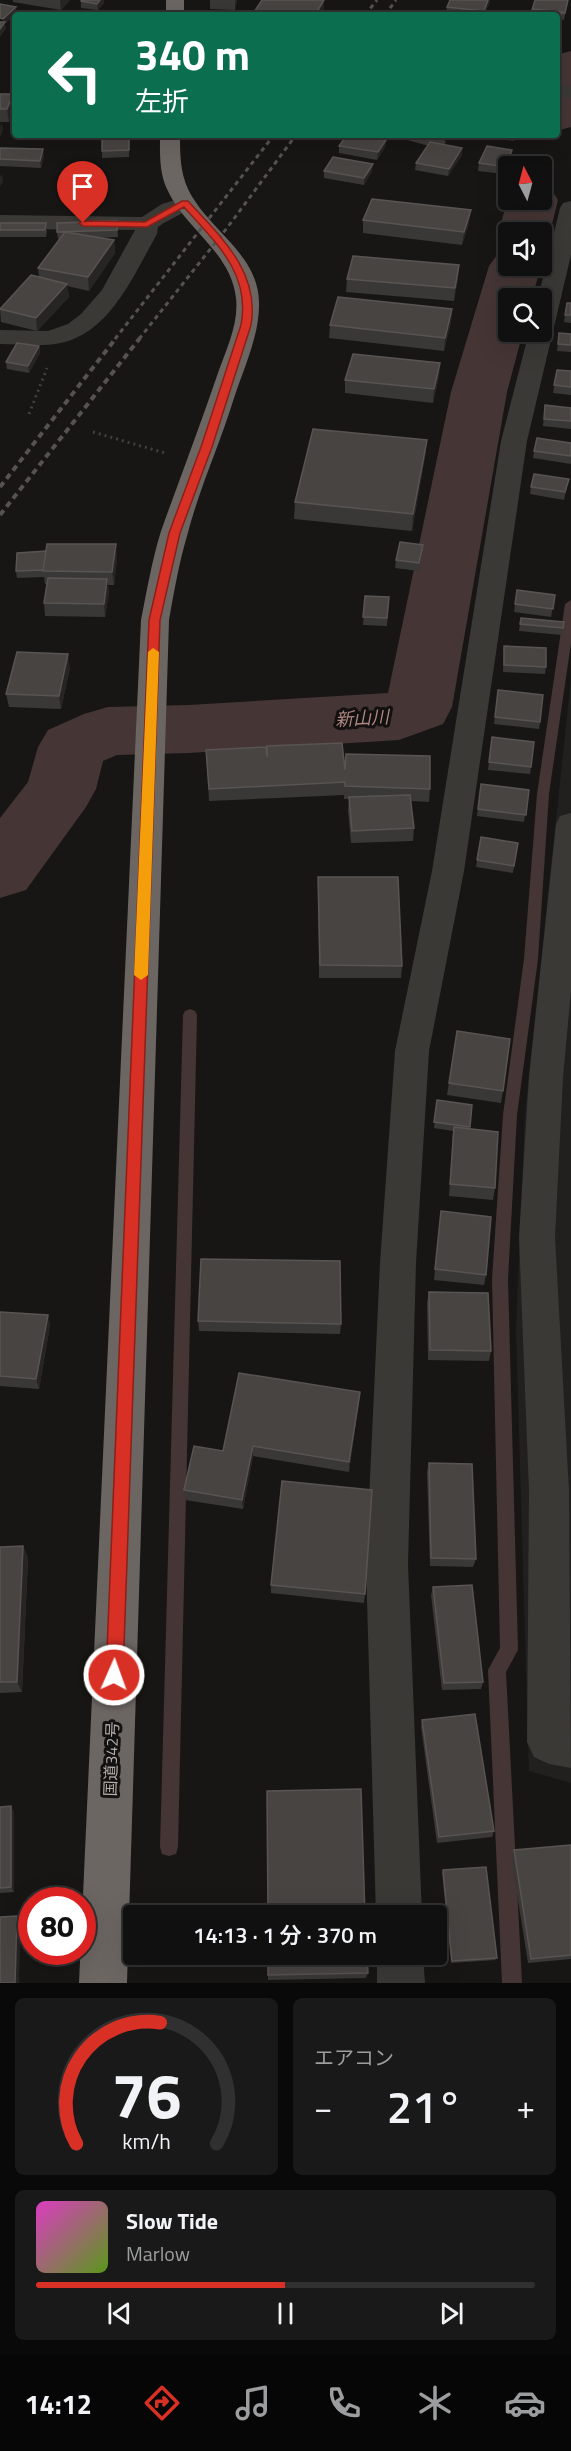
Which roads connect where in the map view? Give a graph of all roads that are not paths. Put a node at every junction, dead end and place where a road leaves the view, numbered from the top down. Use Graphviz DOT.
graph roads {
  1 [pos="170,138"];
  2 [pos="422,138"];
  3 [pos="436,142"];
  4 [pos="185,203"];
  5 [pos="571,208"];
  6 [pos="0,222"];
  7 [pos="147,224"];
  8 [pos="551,288"];
  9 [pos="0,338"];
  10 [pos="538,342"];
  11 [pos="571,824"];
  12 [pos="571,1746"];
  13 [pos="399,1905"];
  14 [pos="400,1965"];
  15 [pos="103,1983"];
  16 [pos="401,1983"];
  1 -- 4 [label="highway, 国道342号"];
  2 -- 3 [label="street"];
  4 -- 7 [label="street"];
  4 -- 15 [label="highway, 国道342号"];
  5 -- 8 [label="street"];
  6 -- 7 [label="street"];
  7 -- 9 [label="street"];
  10 -- 13 [label="street"];
  11 -- 12 [label="street"];
  14 -- 16 [label="street"];
}
